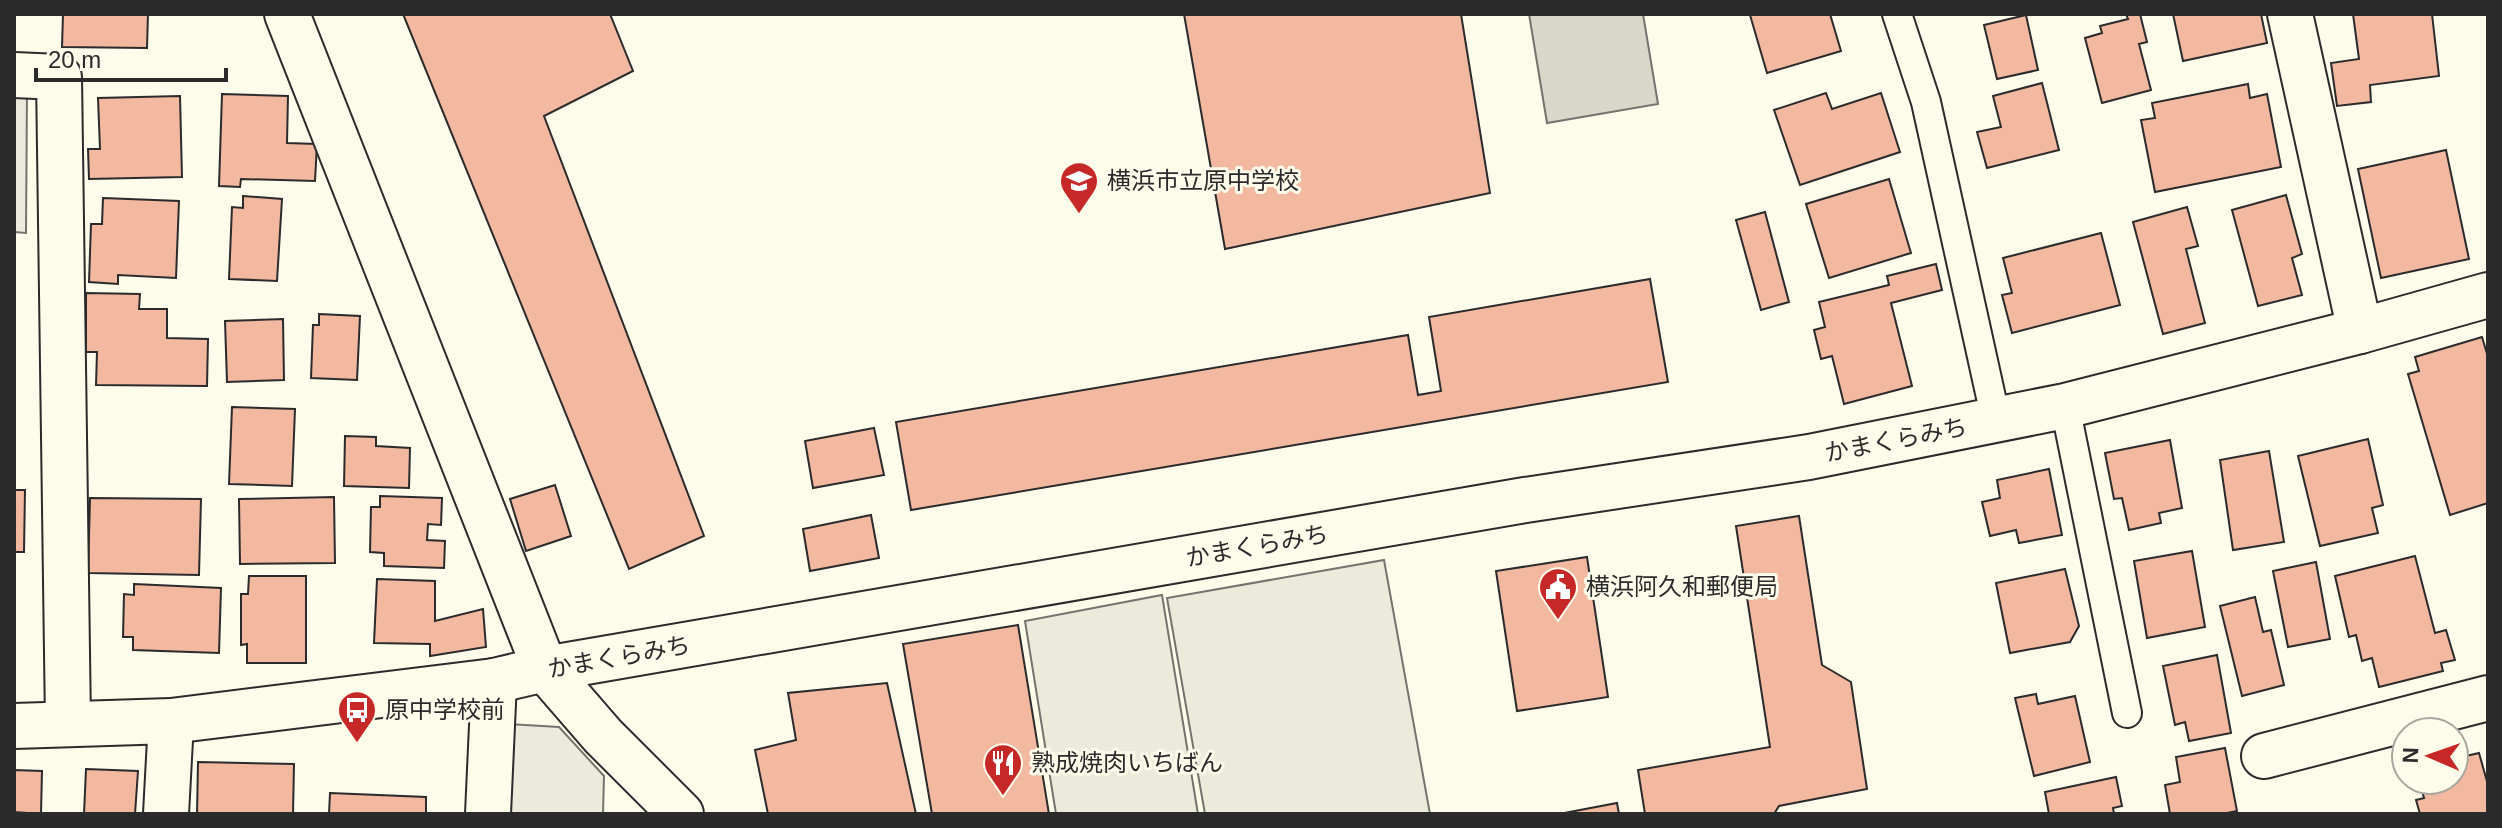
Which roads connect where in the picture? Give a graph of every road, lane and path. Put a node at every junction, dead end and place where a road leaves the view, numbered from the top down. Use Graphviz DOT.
graph roads {
  1 [pos="287,14"];
  2 [pos="1897,14"];
  3 [pos="2290,14"];
  4 [pos="14,75"];
  5 [pos="2488,295"];
  6 [pos="2360,331"];
  7 [pos="2065,406"];
  8 [pos="1996,420"];
  9 [pos="545,669"];
  10 [pos="494,681"];
  11 [pos="2488,698"];
  12 [pos="2127,713"];
  13 [pos="171,721"];
  14 [pos="68,724"];
  15 [pos="14,726"];
  16 [pos="2264,756"];
  17 [pos="166,814"];
  18 [pos="488,814"];
  19 [pos="681,814"];
  1 -- 9 [label="street"];
  2 -- 8 [label="lane"];
  3 -- 6 [label="street"];
  4 -- 14 [label="street"];
  5 -- 6 [label="street, かまくらみち"];
  6 -- 7 [label="street, かまくらみち"];
  7 -- 8 [label="street, かまくらみち"];
  7 -- 12 [label="lane"];
  8 -- 9 [label="street, かまくらみち"];
  9 -- 10 [label="street, かまくらみち"];
  9 -- 19 [label="street"];
  10 -- 13 [label="street, かまくらみち"];
  10 -- 18 [label="street"];
  11 -- 16 [label="street"];
  13 -- 14 [label="street, かまくらみち"];
  13 -- 17 [label="street"];
  14 -- 15 [label="street, かまくらみち"];
}
